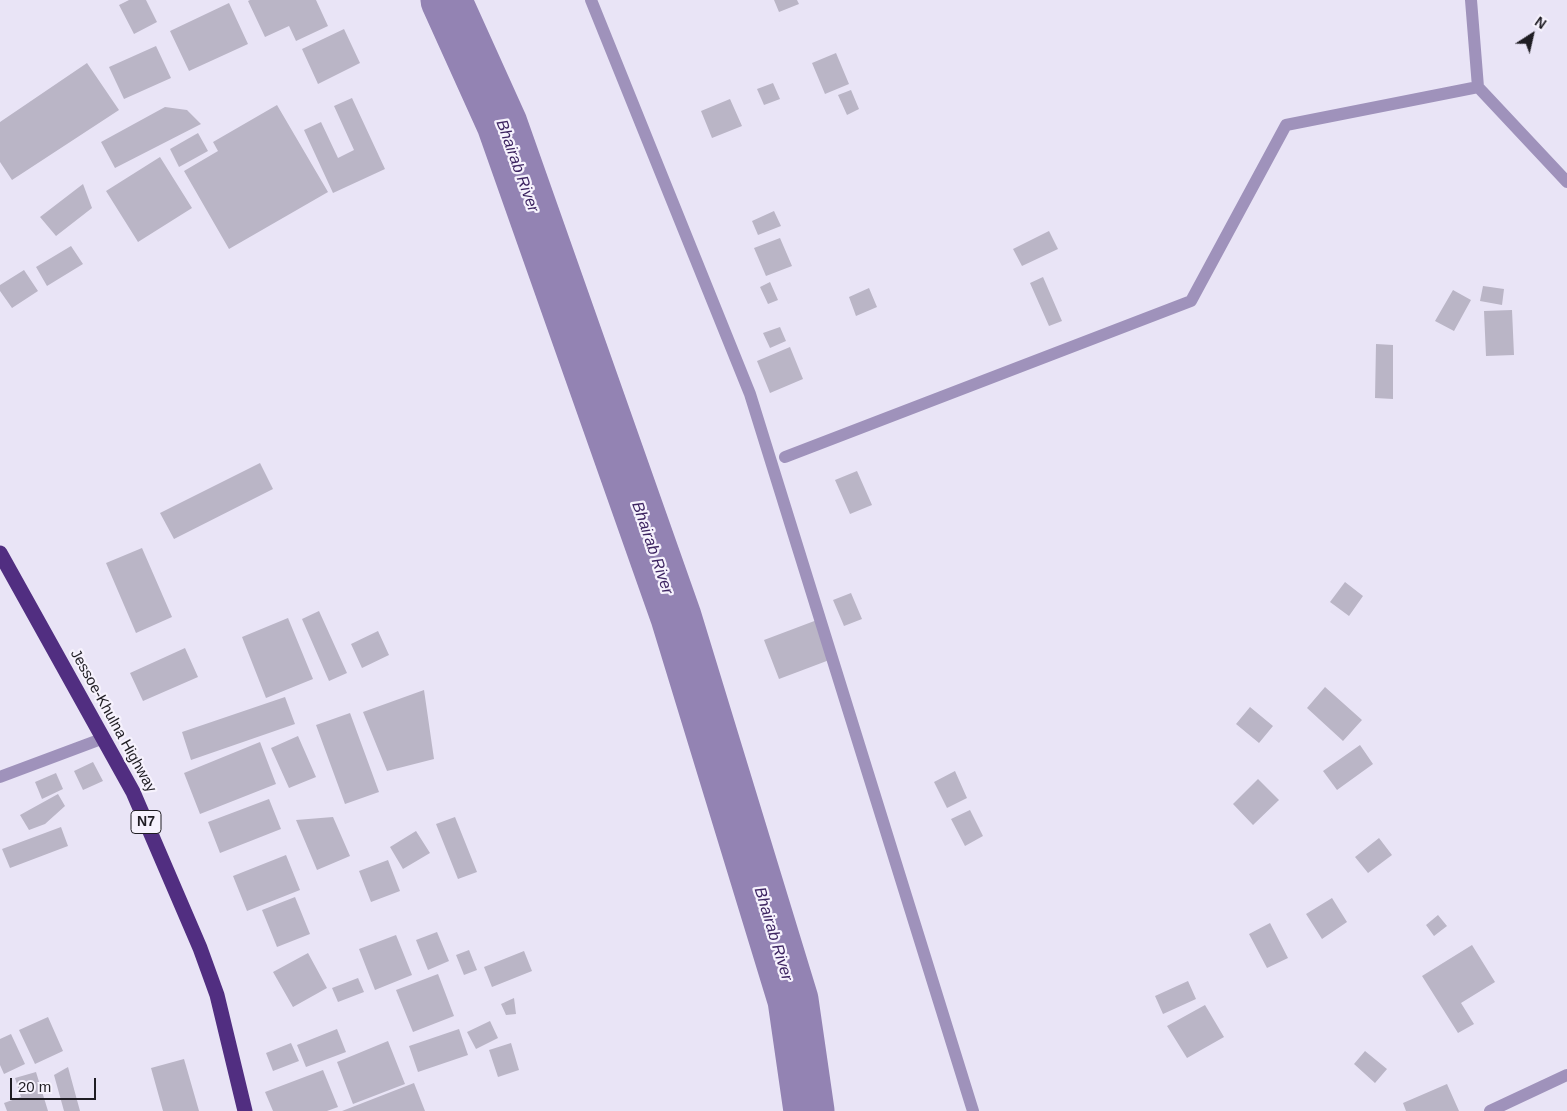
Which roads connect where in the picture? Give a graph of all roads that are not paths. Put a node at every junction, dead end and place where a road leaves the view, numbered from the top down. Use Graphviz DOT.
graph roads {
  1 [pos="591,0"];
  2 [pos="1471,0"];
  3 [pos="1478,87"];
  4 [pos="1567,182"];
  5 [pos="785,457"];
  6 [pos="0,553"];
  7 [pos="104,738"];
  8 [pos="0,777"];
  9 [pos="1567,1075"];
  10 [pos="245,1111"];
  11 [pos="973,1111"];
  12 [pos="1490,1111"];
  1 -- 11 [label="street"];
  2 -- 3 [label="street"];
  3 -- 4 [label="street"];
  3 -- 5 [label="street"];
  6 -- 7 [label="highway, Jessoe-Khulna Highway / N7"];
  7 -- 8 [label="street"];
  7 -- 10 [label="highway, Jessoe-Khulna Highway / N7"];
  9 -- 12 [label="street"];
}
